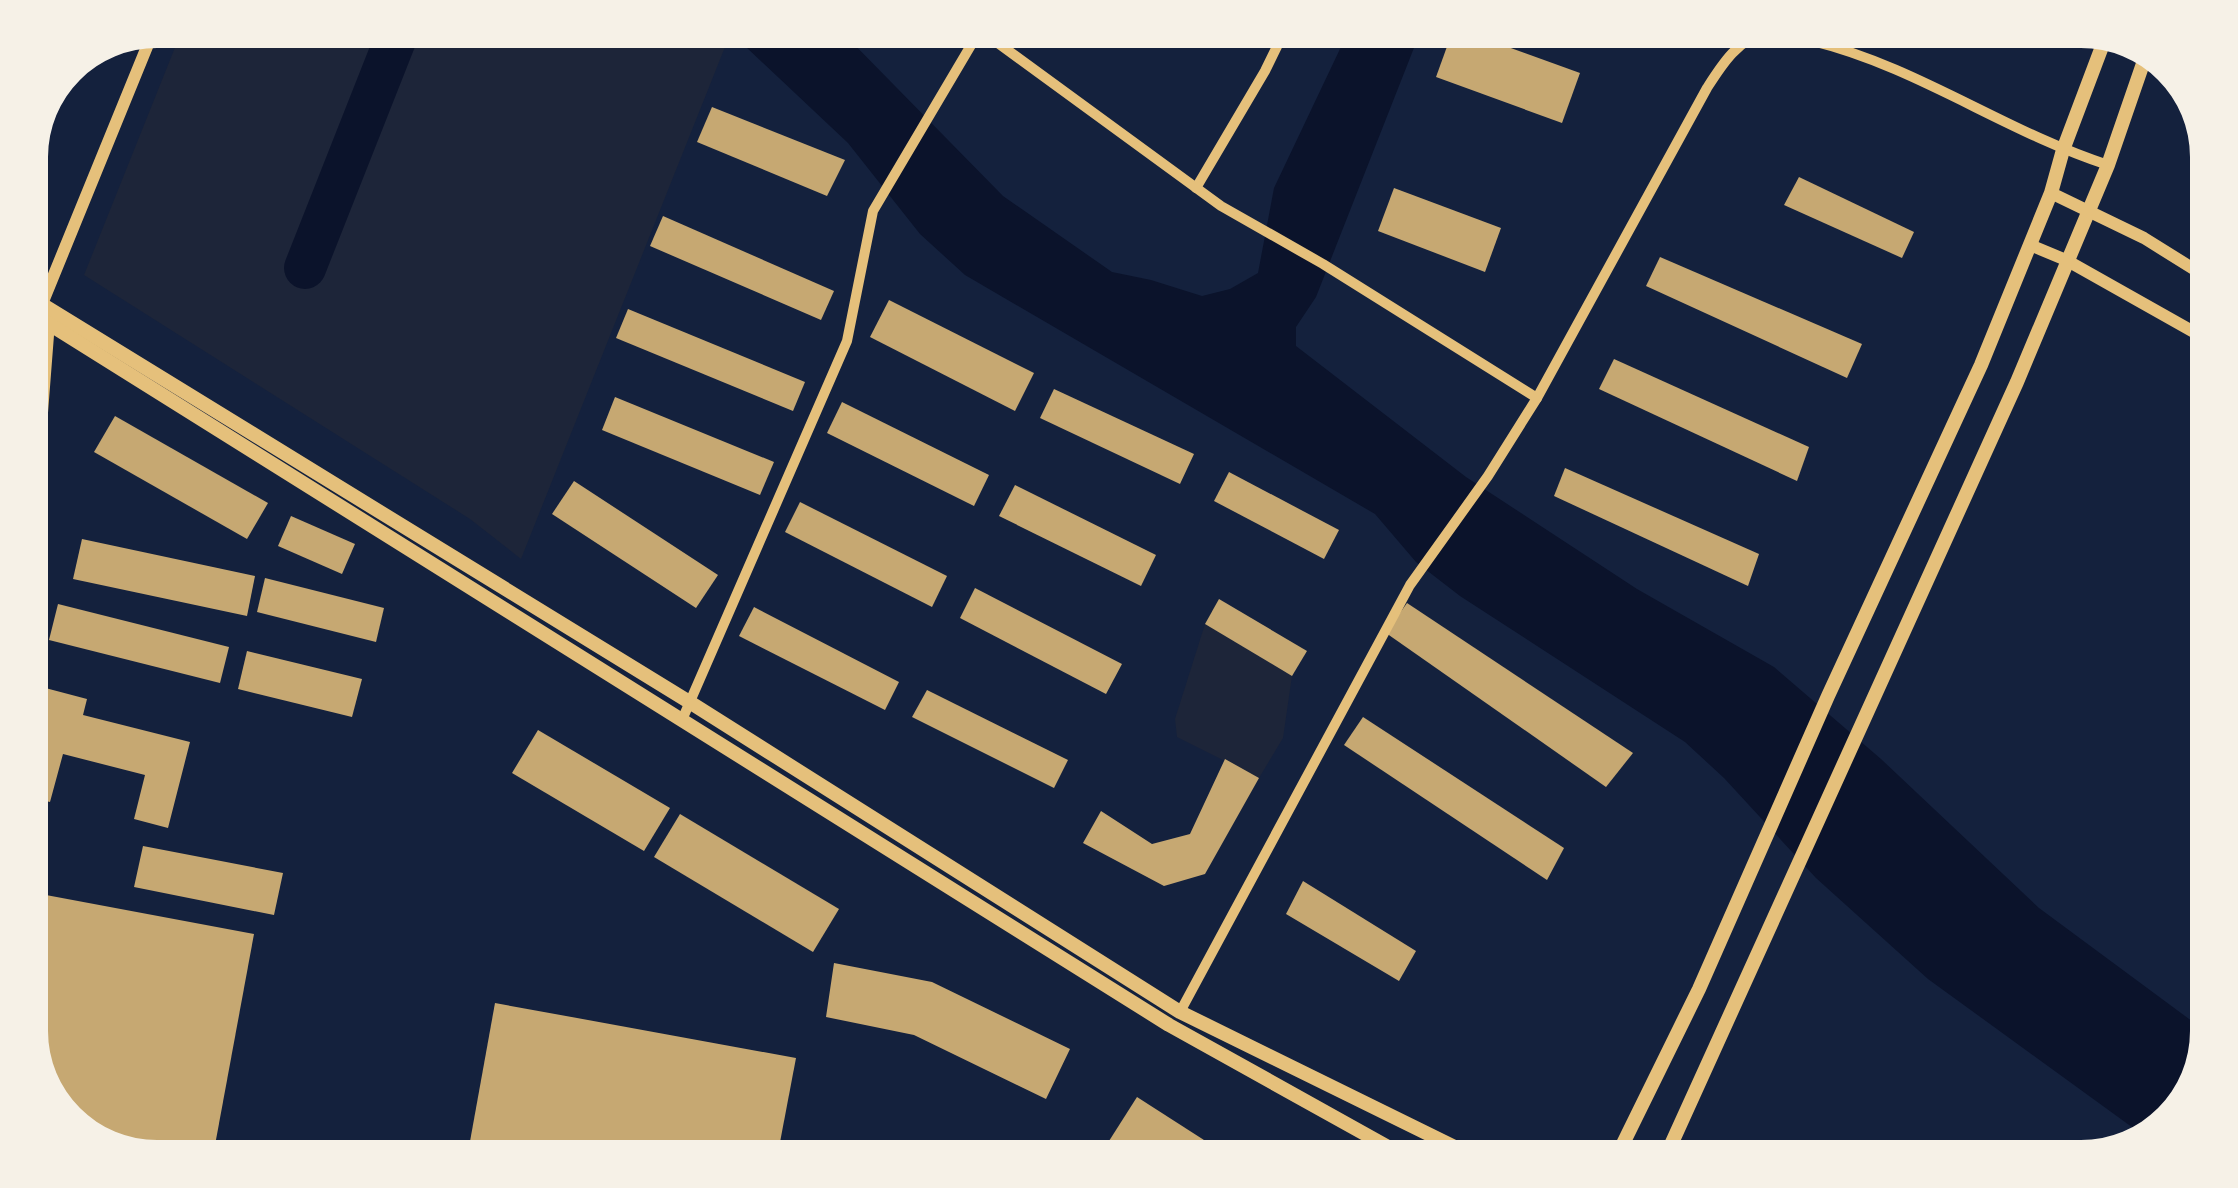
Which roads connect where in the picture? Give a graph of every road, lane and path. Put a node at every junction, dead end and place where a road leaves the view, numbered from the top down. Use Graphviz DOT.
graph roads {
  1 [pos="970,47"];
  2 [pos="1003,47"];
  3 [pos="1275,47"];
  4 [pos="1739,47"];
  5 [pos="1838,47"];
  6 [pos="145,49"];
  7 [pos="2101,49"];
  8 [pos="2142,66"];
  9 [pos="2063,150"];
  10 [pos="2108,165"];
  11 [pos="1196,188"];
  12 [pos="2051,194"];
  13 [pos="2087,210"];
  14 [pos="2030,245"];
  15 [pos="2066,260"];
  16 [pos="2190,267"];
  17 [pos="48,272"];
  18 [pos="48,313"];
  19 [pos="49,322"];
  20 [pos="2190,330"];
  21 [pos="48,335"];
  22 [pos="1537,398"];
  23 [pos="691,704"];
  24 [pos="682,720"];
  25 [pos="1180,1012"];
  26 [pos="1376,1140"];
  27 [pos="1441,1140"];
  28 [pos="1625,1140"];
  29 [pos="1674,1140"];
  1 -- 23 [label="street"];
  2 -- 11 [label="street"];
  3 -- 11 [label="street"];
  4 -- 22 [label="street"];
  5 -- 9 [label="street"];
  6 -- 17 [label="street"];
  7 -- 9 [label="main road"];
  8 -- 10 [label="main road"];
  9 -- 10 [label="street"];
  9 -- 12 [label="main road"];
  10 -- 13 [label="main road"];
  11 -- 22 [label="street"];
  12 -- 13 [label="street"];
  12 -- 14 [label="main road"];
  13 -- 15 [label="main road"];
  13 -- 16 [label="street"];
  14 -- 15 [label="street"];
  14 -- 28 [label="main road"];
  15 -- 20 [label="street"];
  15 -- 29 [label="main road"];
  18 -- 23 [label="main road"];
  19 -- 21 [label="street"];
  19 -- 24 [label="main road"];
  22 -- 25 [label="street"];
  23 -- 24 [label="street"];
  23 -- 25 [label="main road"];
  24 -- 26 [label="main road"];
  25 -- 27 [label="main road"];
}
